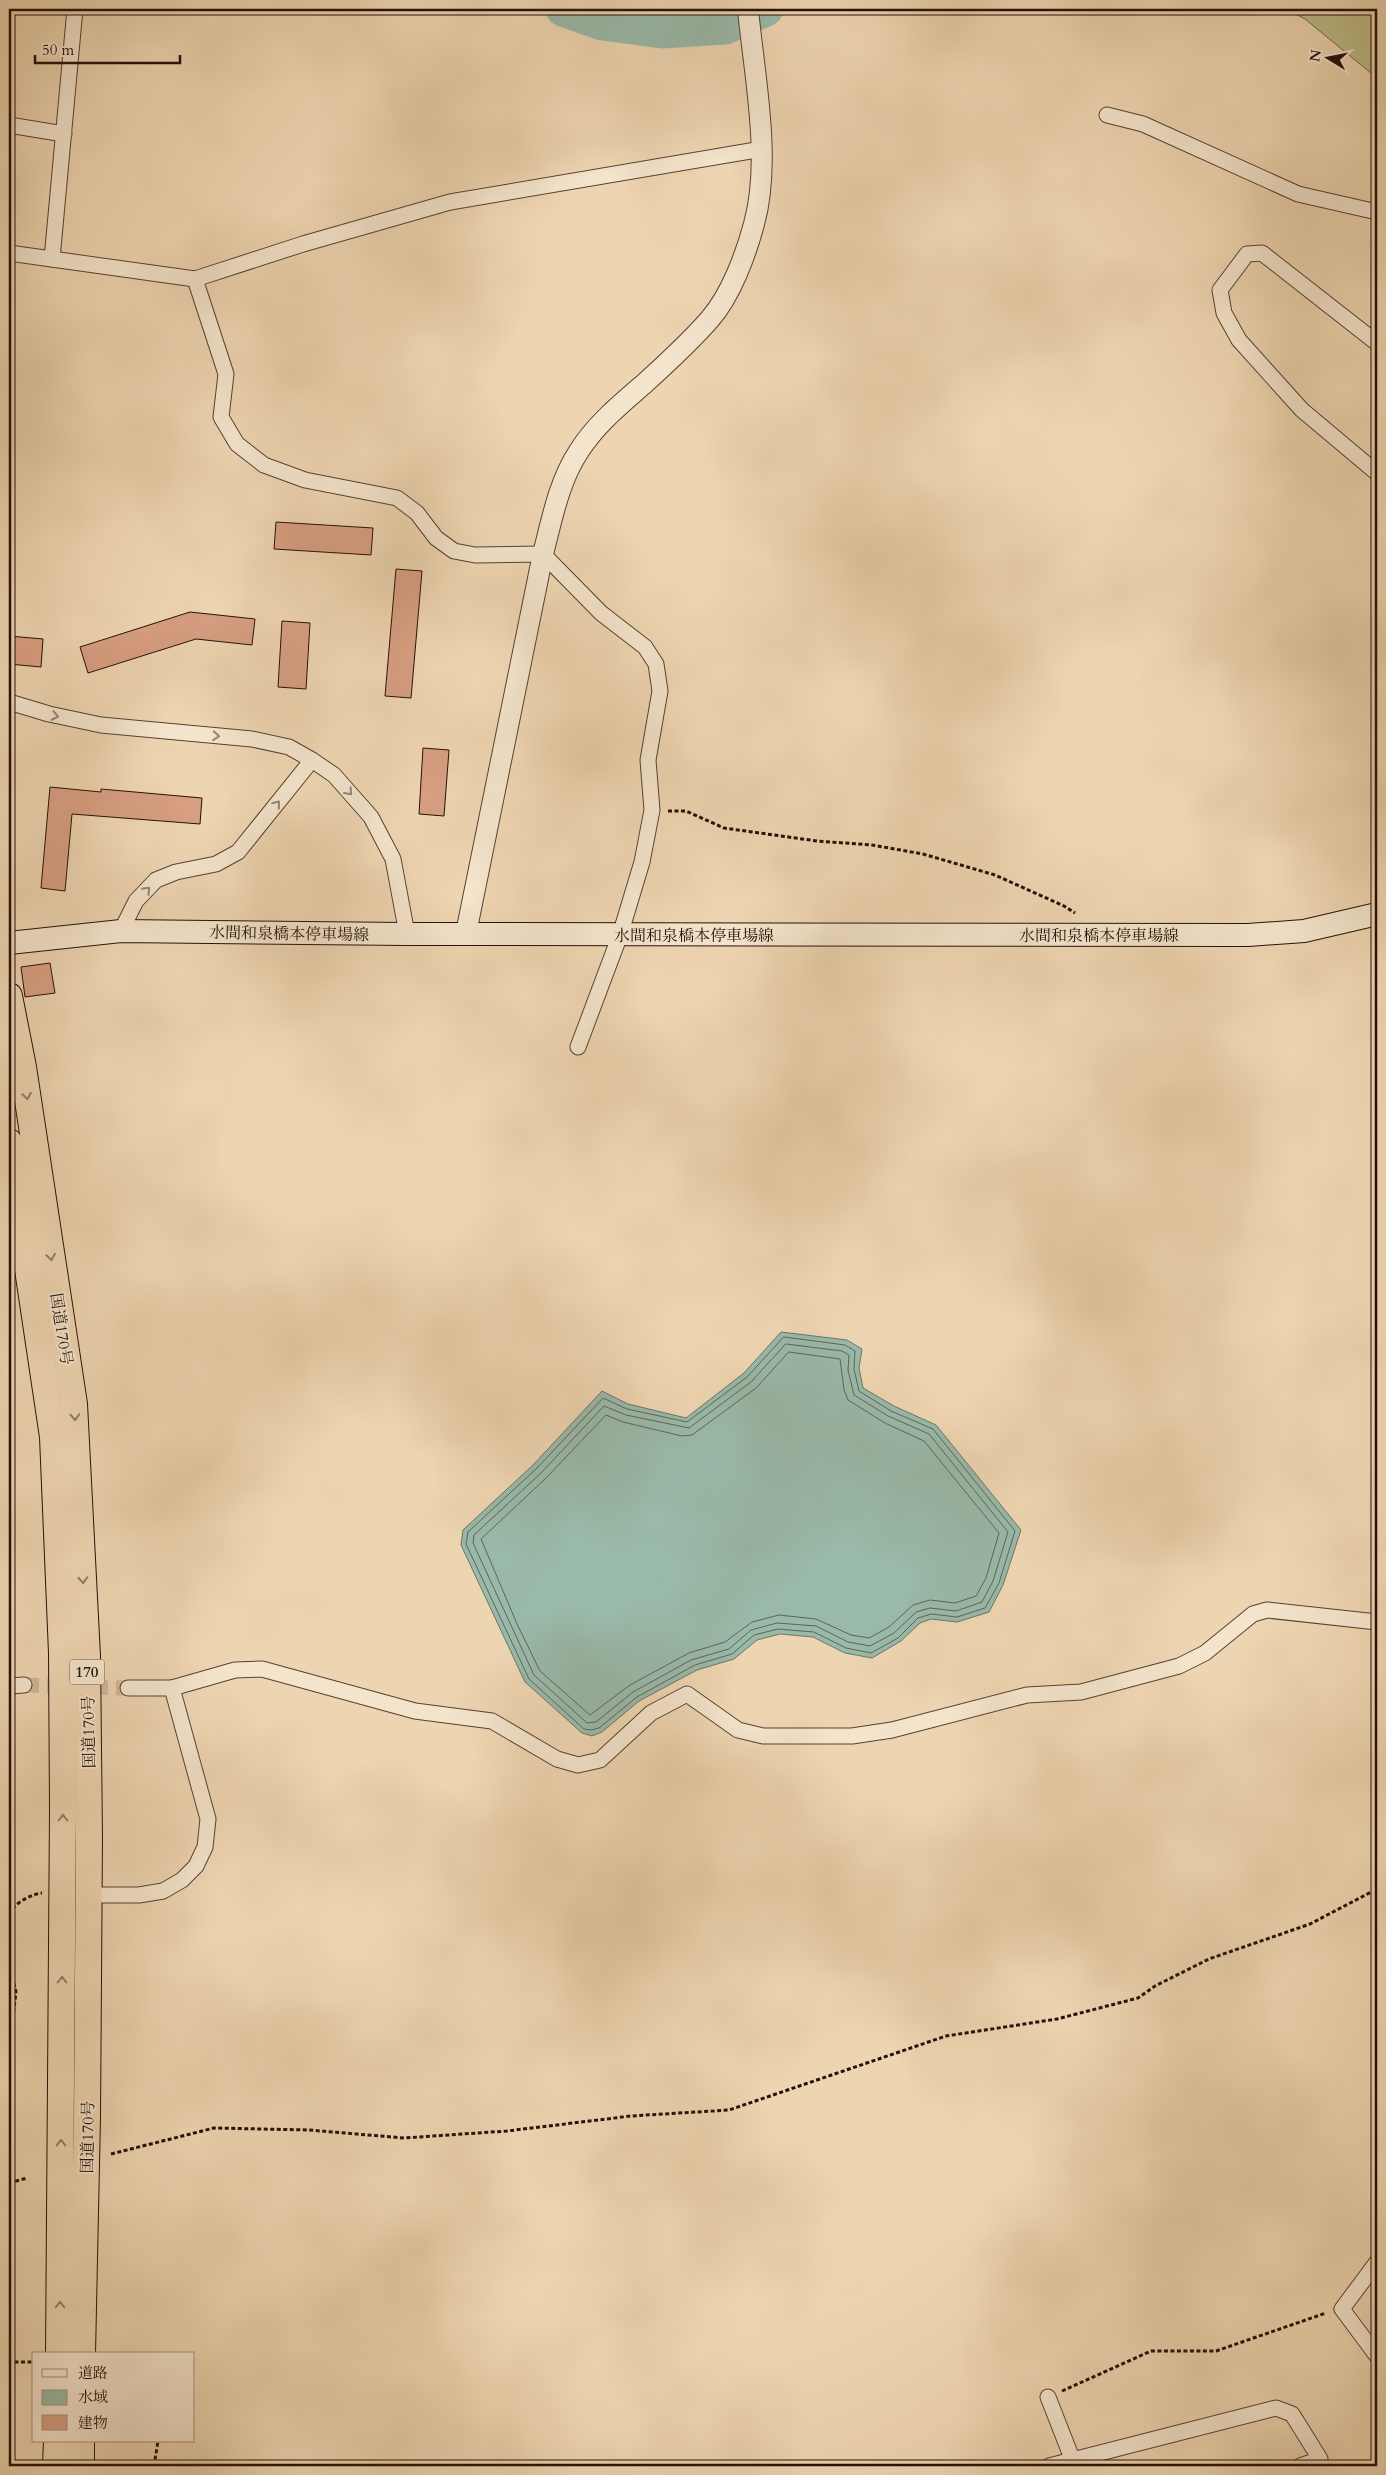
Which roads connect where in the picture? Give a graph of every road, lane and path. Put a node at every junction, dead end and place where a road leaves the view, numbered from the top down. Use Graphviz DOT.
graph roads {
  1 [pos="76,9"];
  2 [pos="748,9"];
  3 [pos="1107,115"];
  4 [pos="9,125"];
  5 [pos="64,134"];
  6 [pos="762,149"];
  7 [pos="1377,212"];
  8 [pos="9,253"];
  9 [pos="52,259"];
  10 [pos="195,279"];
  11 [pos="1377,343"];
  12 [pos="1377,473"];
  13 [pos="543,554"];
  14 [pos="9,702"];
  15 [pos="312,760"];
  16 [pos="652,810"];
  17 [pos="1064,906"];
  18 [pos="1377,914"];
  19 [pos="121,931"];
  20 [pos="466,933"];
  21 [pos="408,934"];
  22 [pos="620,935"];
  23 [pos="9,942"];
  24 [pos="9,996"];
  25 [pos="578,1047"];
  26 [pos="9,1142"];
  27 [pos="1377,1622"];
  28 [pos="24,1685"];
  29 [pos="9,1686"];
  30 [pos="128,1688"];
  31 [pos="172,1688"];
  32 [pos="1377,1888"];
  33 [pos="63,1892"];
  34 [pos="89,1895"];
  35 [pos="9,1914"];
  36 [pos="9,1964"];
  37 [pos="9,2050"];
  38 [pos="111,2154"];
  39 [pos="28,2178"];
  40 [pos="9,2183"];
  41 [pos="1377,2262"];
  42 [pos="1342,2309"];
  43 [pos="1375,2348"];
  44 [pos="59,2352"];
  45 [pos="82,2352"];
  46 [pos="32,2362"];
  47 [pos="9,2365"];
  48 [pos="1048,2397"];
  49 [pos="9,2439"];
  50 [pos="57,2442"];
  51 [pos="81,2442"];
  52 [pos="158,2442"];
  53 [pos="9,2460"];
  54 [pos="1074,2463"];
  55 [pos="56,2466"];
  56 [pos="81,2466"];
  57 [pos="154,2466"];
  58 [pos="1049,2466"];
  59 [pos="1300,2466"];
  1 -- 5 [label="street"];
  2 -- 6 [label="street"];
  3 -- 7 [label="street"];
  4 -- 5 [label="street"];
  5 -- 9 [label="street"];
  6 -- 10 [label="street"];
  6 -- 13 [label="street"];
  8 -- 9 [label="street"];
  9 -- 10 [label="street"];
  10 -- 13 [label="street"];
  11 -- 12 [label="street"];
  13 -- 16 [label="street"];
  13 -- 20 [label="street"];
  14 -- 15 [label="street, one-way"];
  19 -- 15 [label="street, one-way"];
  15 -- 21 [label="street, one-way"];
  16 -- 17 [label="path"];
  16 -- 22 [label="street"];
  18 -- 22 [label="main road, 水間和泉橋本停車場線"];
  19 -- 21 [label="main road, 水間和泉橋本停車場線"];
  19 -- 23 [label="main road, 水間和泉橋本停車場線"];
  20 -- 21 [label="main road, 水間和泉橋本停車場線"];
  20 -- 22 [label="main road, 水間和泉橋本停車場線"];
  22 -- 25 [label="street"];
  24 -- 34 [label="highway, 国道170号 / 170, one-way"];
  33 -- 26 [label="highway, 国道170号 / 170, one-way"];
  27 -- 31 [label="street"];
  28 -- 29 [label="street"];
  30 -- 31 [label="street"];
  31 -- 34 [label="street"];
  32 -- 38 [label="path"];
  33 -- 35 [label="path"];
  44 -- 33 [label="highway, 国道170号 / 170, one-way"];
  34 -- 45 [label="highway, 国道170号 / 170"];
  36 -- 37 [label="path"];
  39 -- 40 [label="path"];
  41 -- 42 [label="street"];
  42 -- 43 [label="street"];
  42 -- 48 [label="path"];
  46 -- 47 [label="path"];
  48 -- 54 [label="street"];
  49 -- 53 [label="path"];
  50 -- 55 [label="highway"];
  51 -- 56 [label="highway"];
  52 -- 57 [label="path"];
  54 -- 58 [label="street"];
  54 -- 59 [label="street"];
}
